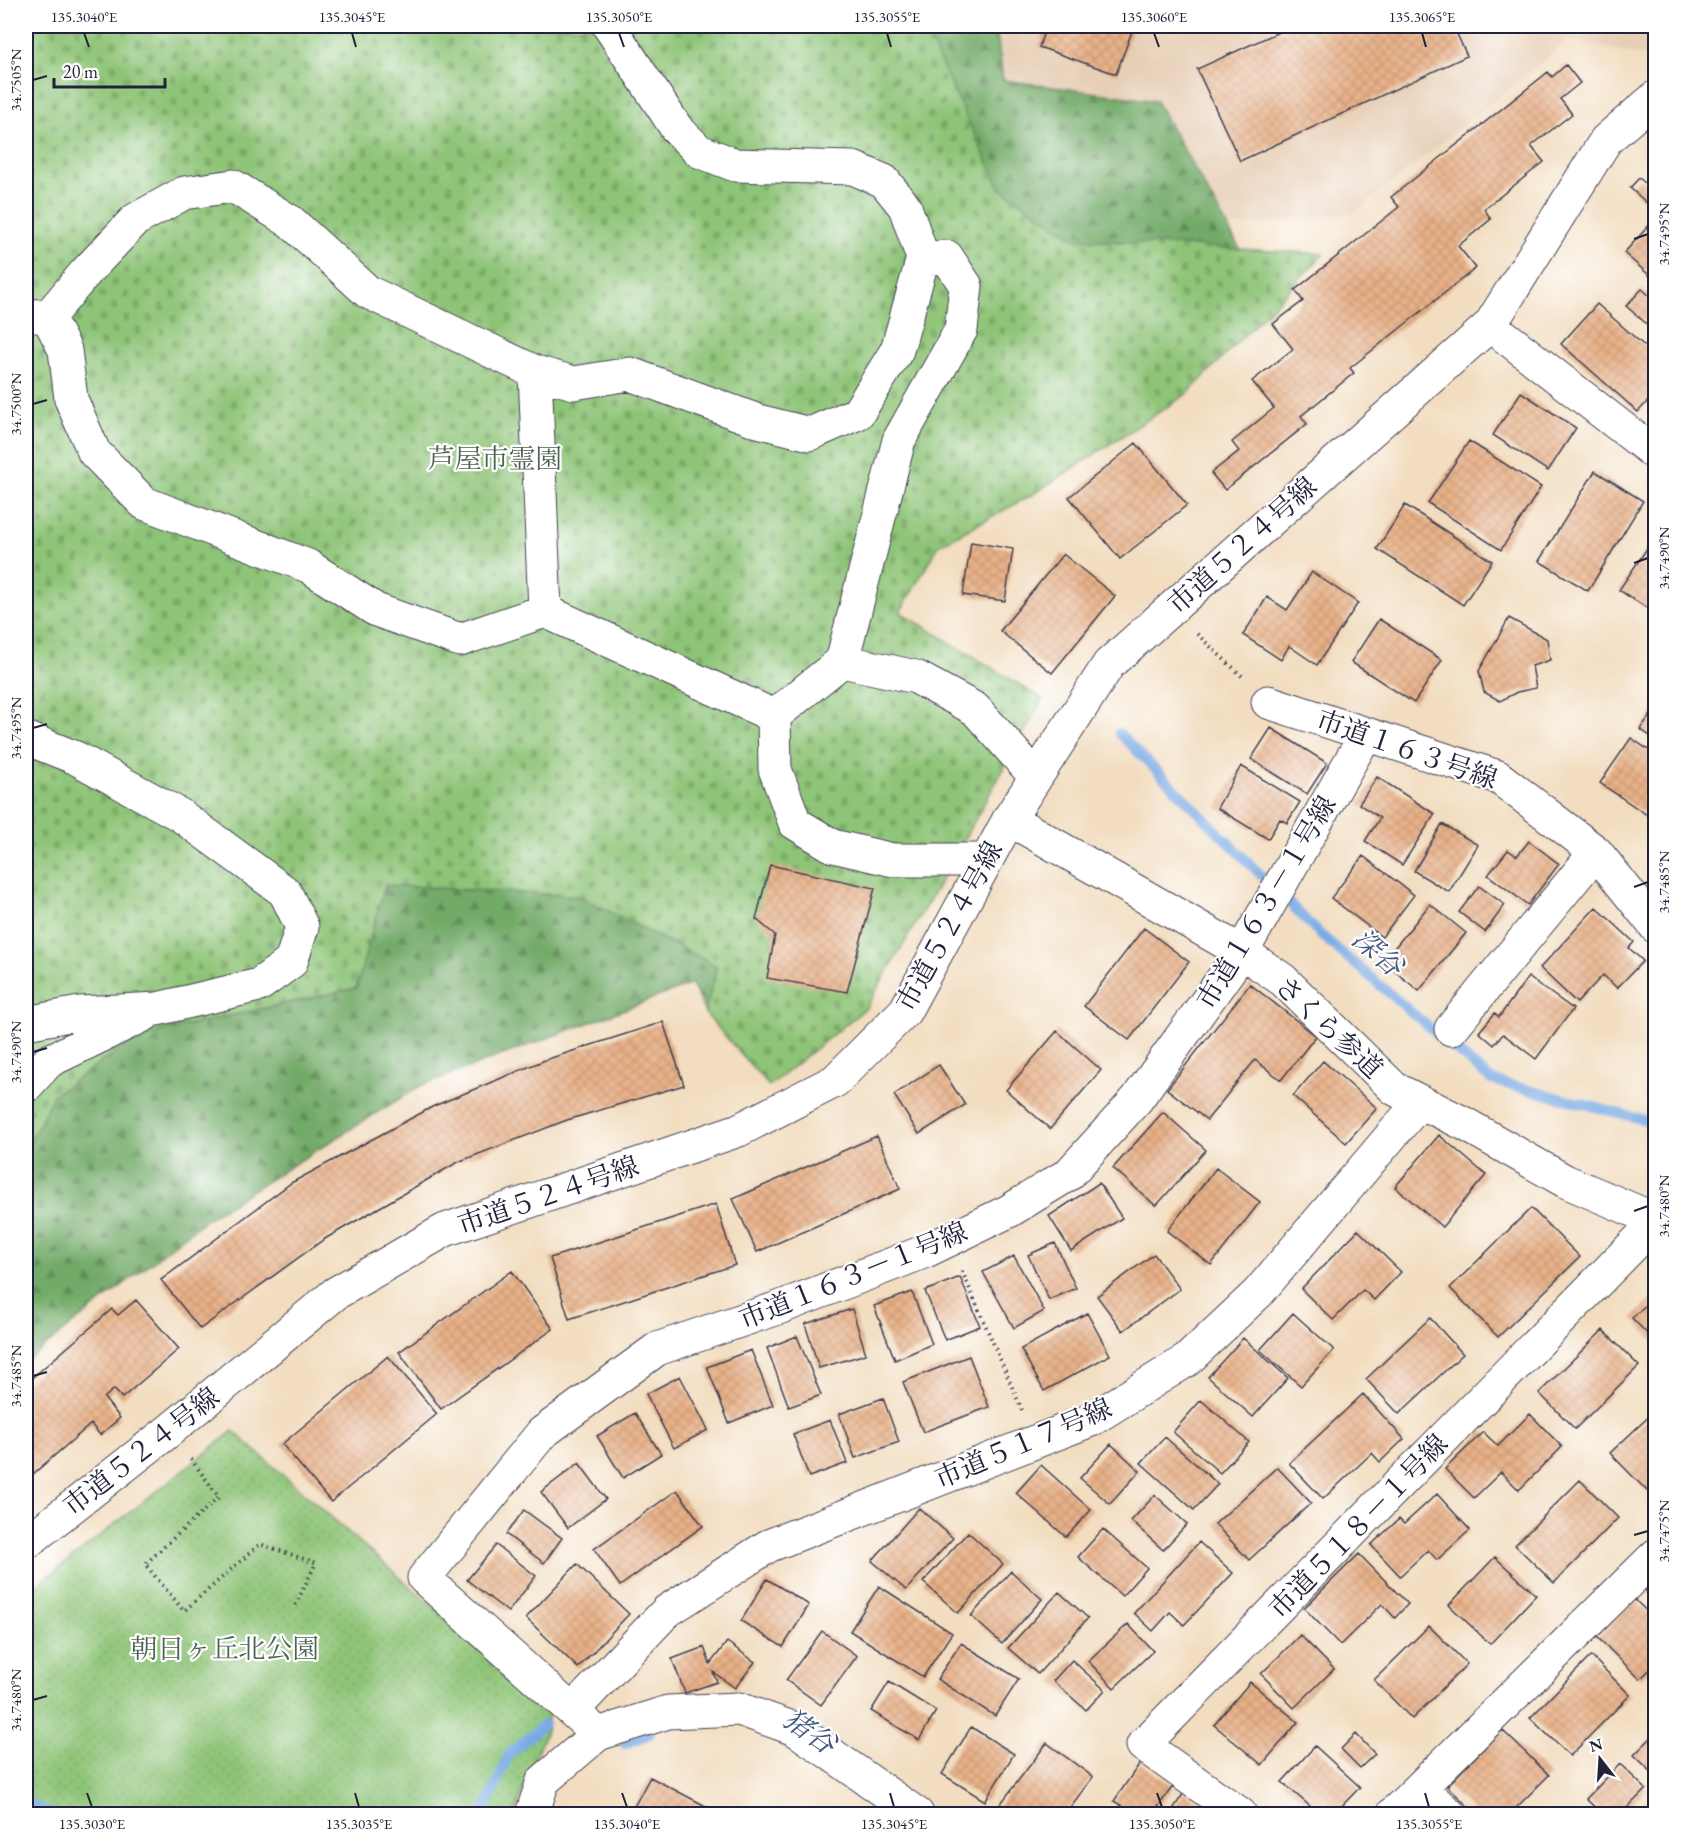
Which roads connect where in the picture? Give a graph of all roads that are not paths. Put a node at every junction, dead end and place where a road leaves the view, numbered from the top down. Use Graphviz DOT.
graph roads {
  1 [pos="609,26"];
  2 [pos="1656,98"];
  3 [pos="923,258"];
  4 [pos="37,316"];
  5 [pos="1490,325"];
  6 [pos="535,372"];
  7 [pos="1656,454"];
  8 [pos="545,611"];
  9 [pos="842,661"];
  10 [pos="1268,702"];
  11 [pos="774,716"];
  12 [pos="1366,734"];
  13 [pos="26,738"];
  14 [pos="1036,777"];
  15 [pos="1009,819"];
  16 [pos="1596,852"];
  17 [pos="987,860"];
  18 [pos="1656,927"];
  19 [pos="1242,952"];
  20 [pos="157,1009"];
  21 [pos="26,1023"];
  22 [pos="1451,1029"];
  23 [pos="26,1086"];
  24 [pos="1420,1102"];
  25 [pos="1656,1221"];
  26 [pos="26,1542"];
  27 [pos="1656,1555"];
  28 [pos="573,1710"];
  29 [pos="598,1734"];
  30 [pos="1420,1788"];
  31 [pos="532,1815"];
  32 [pos="917,1815"];
  33 [pos="1240,1815"];
  34 [pos="1393,1815"];
  35 [pos="1449,1815"];
  1 -- 3 [label="street"];
  2 -- 5 [label="street, 市道５２４号線"];
  3 -- 6 [label="street"];
  3 -- 9 [label="street"];
  4 -- 6 [label="street"];
  4 -- 8 [label="street"];
  5 -- 7 [label="street"];
  5 -- 14 [label="street, 市道５２４号線"];
  6 -- 8 [label="street"];
  8 -- 11 [label="street"];
  9 -- 11 [label="street"];
  9 -- 14 [label="street"];
  10 -- 12 [label="street, 市道１６３号線"];
  11 -- 17 [label="street"];
  12 -- 16 [label="street, 市道１６３号線"];
  12 -- 19 [label="street, 市道１６３－１号線"];
  13 -- 20 [label="street"];
  14 -- 15 [label="street, 市道５２４号線"];
  15 -- 17 [label="street, 市道５２４号線"];
  15 -- 19 [label="street, さくら参道"];
  16 -- 18 [label="street, 市道１６３号線"];
  16 -- 22 [label="street"];
  17 -- 26 [label="street, 市道５２４号線"];
  19 -- 24 [label="street, さくら参道"];
  19 -- 28 [label="street, 市道１６３－１号線"];
  20 -- 21 [label="street"];
  20 -- 23 [label="street"];
  24 -- 25 [label="street, さくら参道"];
  24 -- 28 [label="street, 市道５１７号線"];
  25 -- 33 [label="street, 市道５１８－１号線"];
  27 -- 30 [label="street"];
  28 -- 29 [label="street, 市道１６３－１号線"];
  29 -- 31 [label="street"];
  29 -- 32 [label="street"];
  30 -- 34 [label="street"];
  30 -- 35 [label="street"];
}
